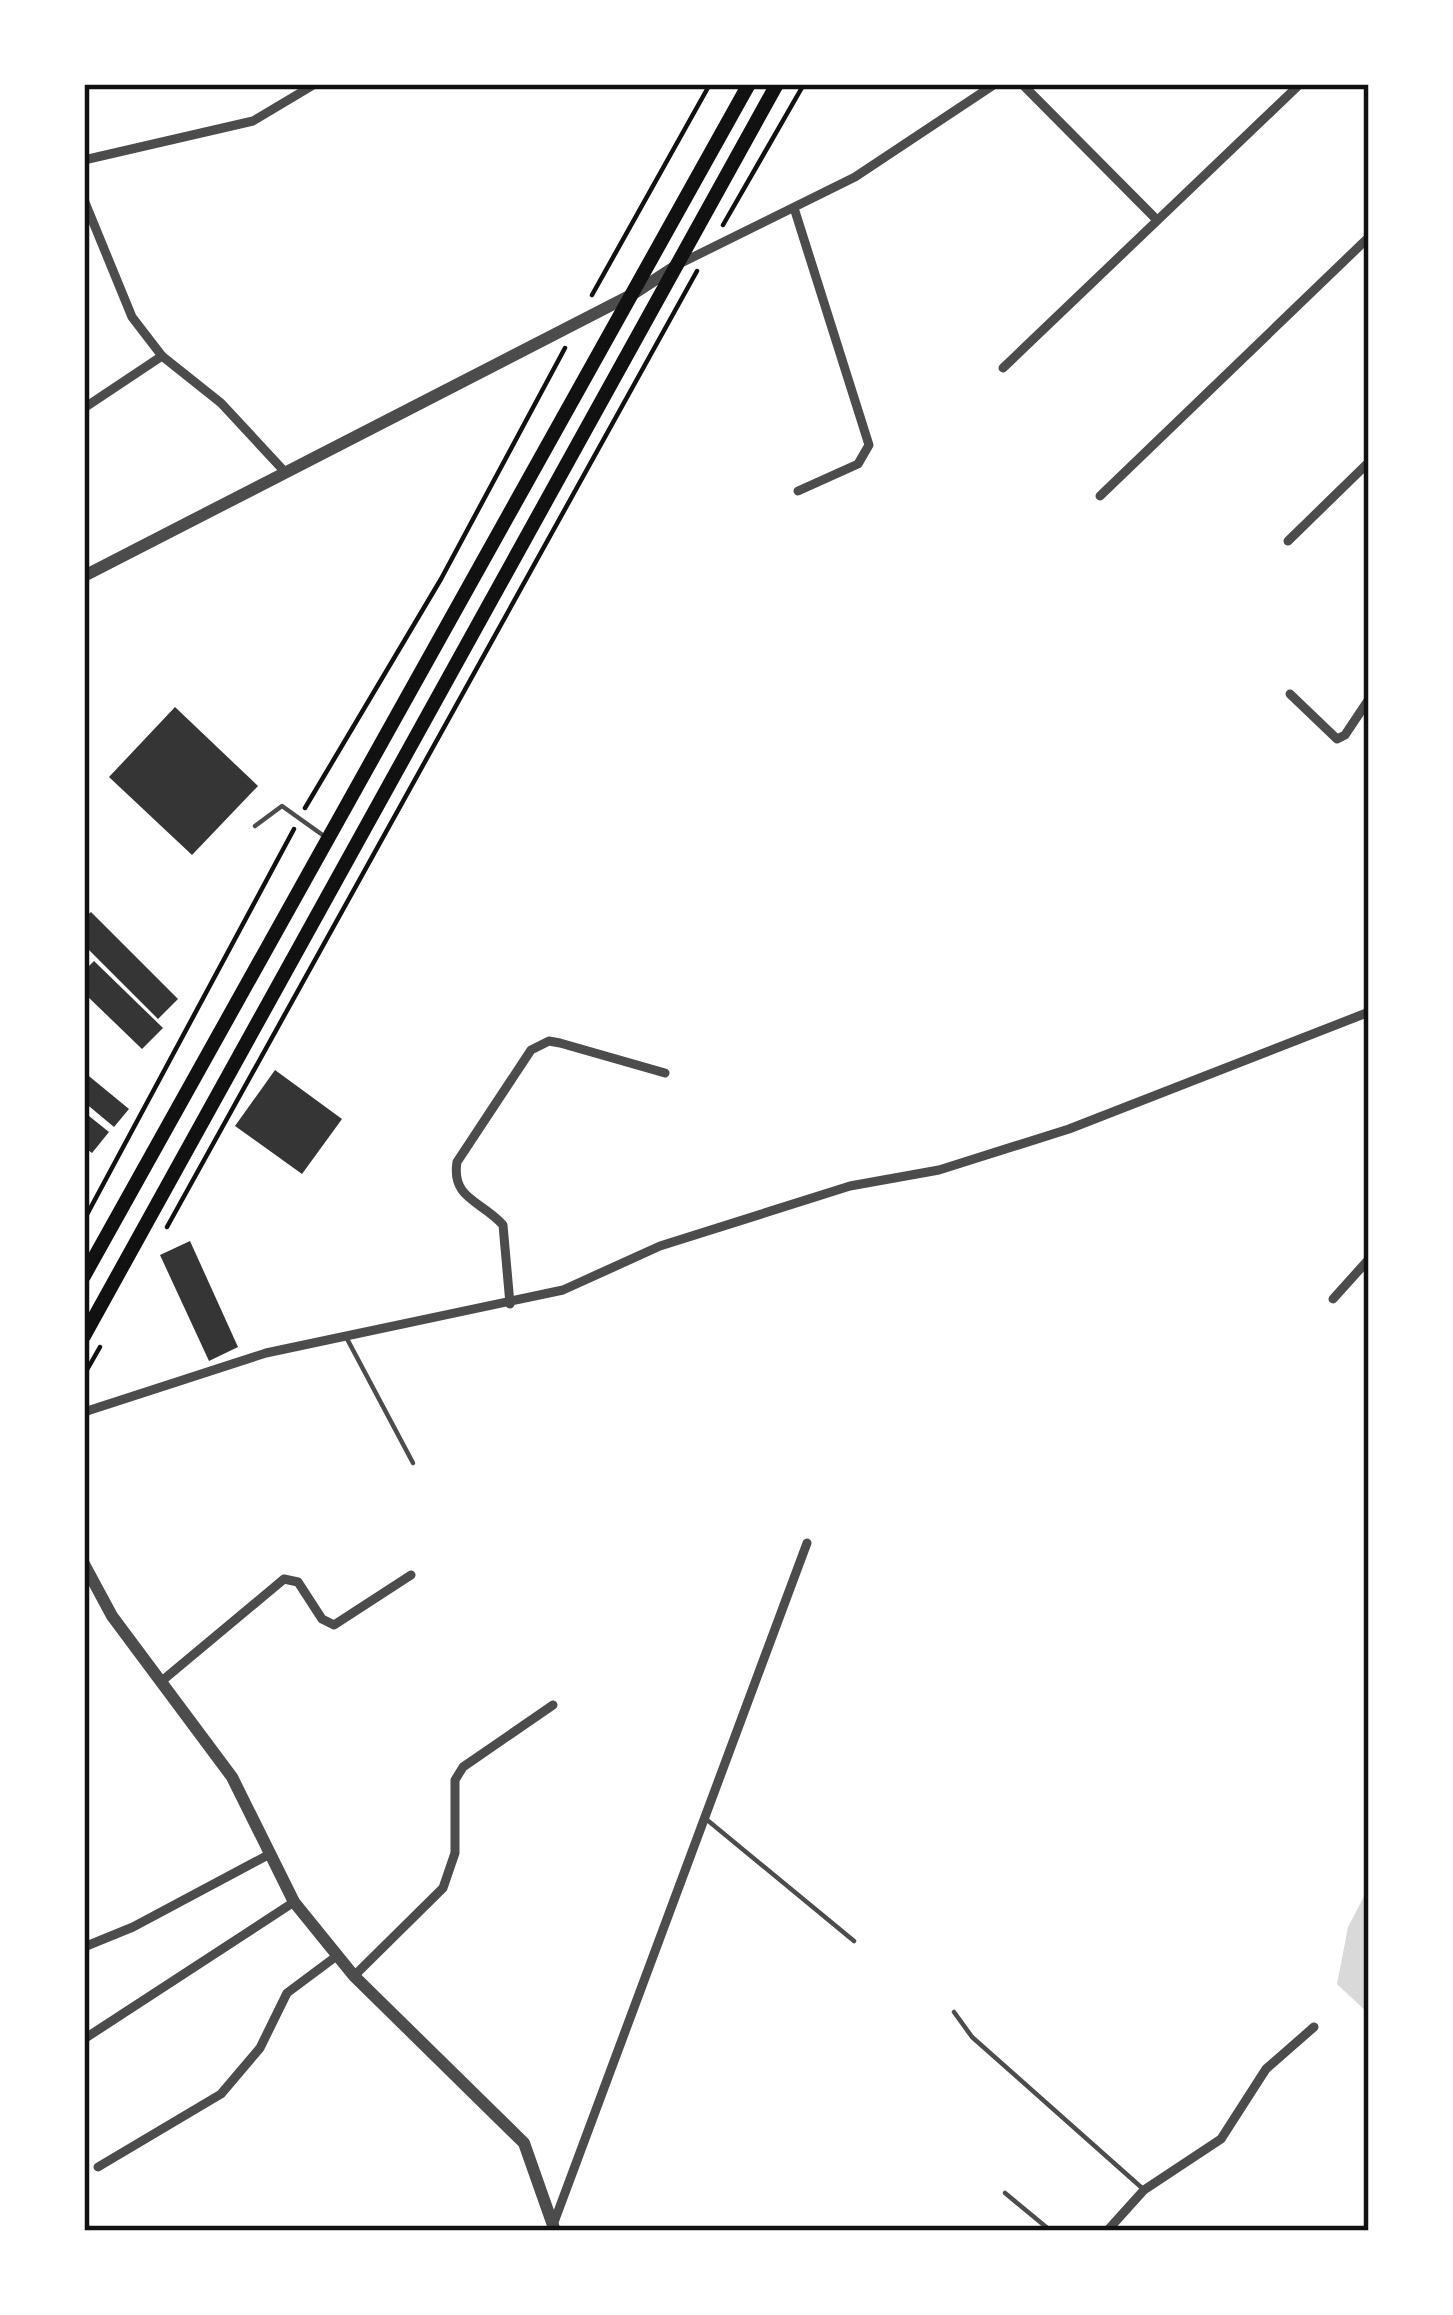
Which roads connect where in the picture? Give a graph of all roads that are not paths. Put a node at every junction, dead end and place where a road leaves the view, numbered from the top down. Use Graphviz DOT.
graph roads {
  1 [pos="315,84"];
  2 [pos="748,84"];
  3 [pos="777,84"];
  4 [pos="995,84"];
  5 [pos="1022,84"];
  6 [pos="1300,84"];
  7 [pos="84,160"];
  8 [pos="84,200"];
  9 [pos="795,211"];
  10 [pos="1157,220"];
  11 [pos="1369,237"];
  12 [pos="677,266"];
  13 [pos="633,294"];
  14 [pos="162,356"];
  15 [pos="1003,368"];
  16 [pos="84,408"];
  17 [pos="1369,462"];
  18 [pos="285,472"];
  19 [pos="798,491"];
  20 [pos="1100,496"];
  21 [pos="1288,541"];
  22 [pos="84,576"];
  23 [pos="1290,694"];
  24 [pos="1369,699"];
  25 [pos="255,826"];
  26 [pos="328,840"];
  27 [pos="1369,1012"];
  28 [pos="665,1073"];
  29 [pos="1369,1259"];
  30 [pos="84,1276"];
  31 [pos="1333,1299"];
  32 [pos="510,1304"];
  33 [pos="345,1335"];
  34 [pos="84,1336"];
  35 [pos="84,1412"];
  36 [pos="413,1463"];
  37 [pos="807,1543"];
  38 [pos="84,1564"];
  39 [pos="411,1576"];
  40 [pos="163,1680"];
  41 [pos="553,1705"];
  42 [pos="703,1817"];
  43 [pos="270,1855"];
  44 [pos="294,1902"];
  45 [pos="854,1941"];
  46 [pos="84,1947"];
  47 [pos="338,1955"];
  48 [pos="354,1976"];
  49 [pos="953,2012"];
  50 [pos="1314,2027"];
  51 [pos="84,2039"];
  52 [pos="98,2168"];
  53 [pos="1144,2190"];
  54 [pos="1005,2193"];
  55 [pos="554,2228"];
  56 [pos="1051,2231"];
  57 [pos="1107,2231"];
  1 -- 7 [label="street"];
  2 -- 13 [label="main road"];
  3 -- 12 [label="main road"];
  4 -- 9 [label="street"];
  5 -- 10 [label="street"];
  6 -- 10 [label="street"];
  8 -- 14 [label="street"];
  9 -- 12 [label="street"];
  9 -- 19 [label="street"];
  10 -- 15 [label="street"];
  11 -- 20 [label="street"];
  12 -- 13 [label="street"];
  12 -- 34 [label="main road"];
  13 -- 18 [label="street"];
  13 -- 26 [label="main road"];
  14 -- 16 [label="street"];
  14 -- 18 [label="street"];
  17 -- 21 [label="street"];
  18 -- 22 [label="street"];
  23 -- 24 [label="street"];
  25 -- 26 [label="lane"];
  26 -- 30 [label="main road"];
  27 -- 32 [label="street"];
  28 -- 32 [label="street"];
  29 -- 31 [label="street"];
  32 -- 33 [label="street"];
  33 -- 35 [label="street"];
  33 -- 36 [label="lane"];
  37 -- 42 [label="street"];
  38 -- 40 [label="street"];
  39 -- 40 [label="street"];
  40 -- 43 [label="street"];
  41 -- 48 [label="street"];
  42 -- 45 [label="lane"];
  42 -- 55 [label="street"];
  43 -- 44 [label="street"];
  43 -- 46 [label="street"];
  44 -- 47 [label="street"];
  44 -- 51 [label="street"];
  47 -- 48 [label="street"];
  47 -- 52 [label="street"];
  48 -- 55 [label="street"];
  49 -- 53 [label="lane"];
  50 -- 53 [label="street"];
  53 -- 57 [label="street"];
  54 -- 56 [label="lane"];
}
